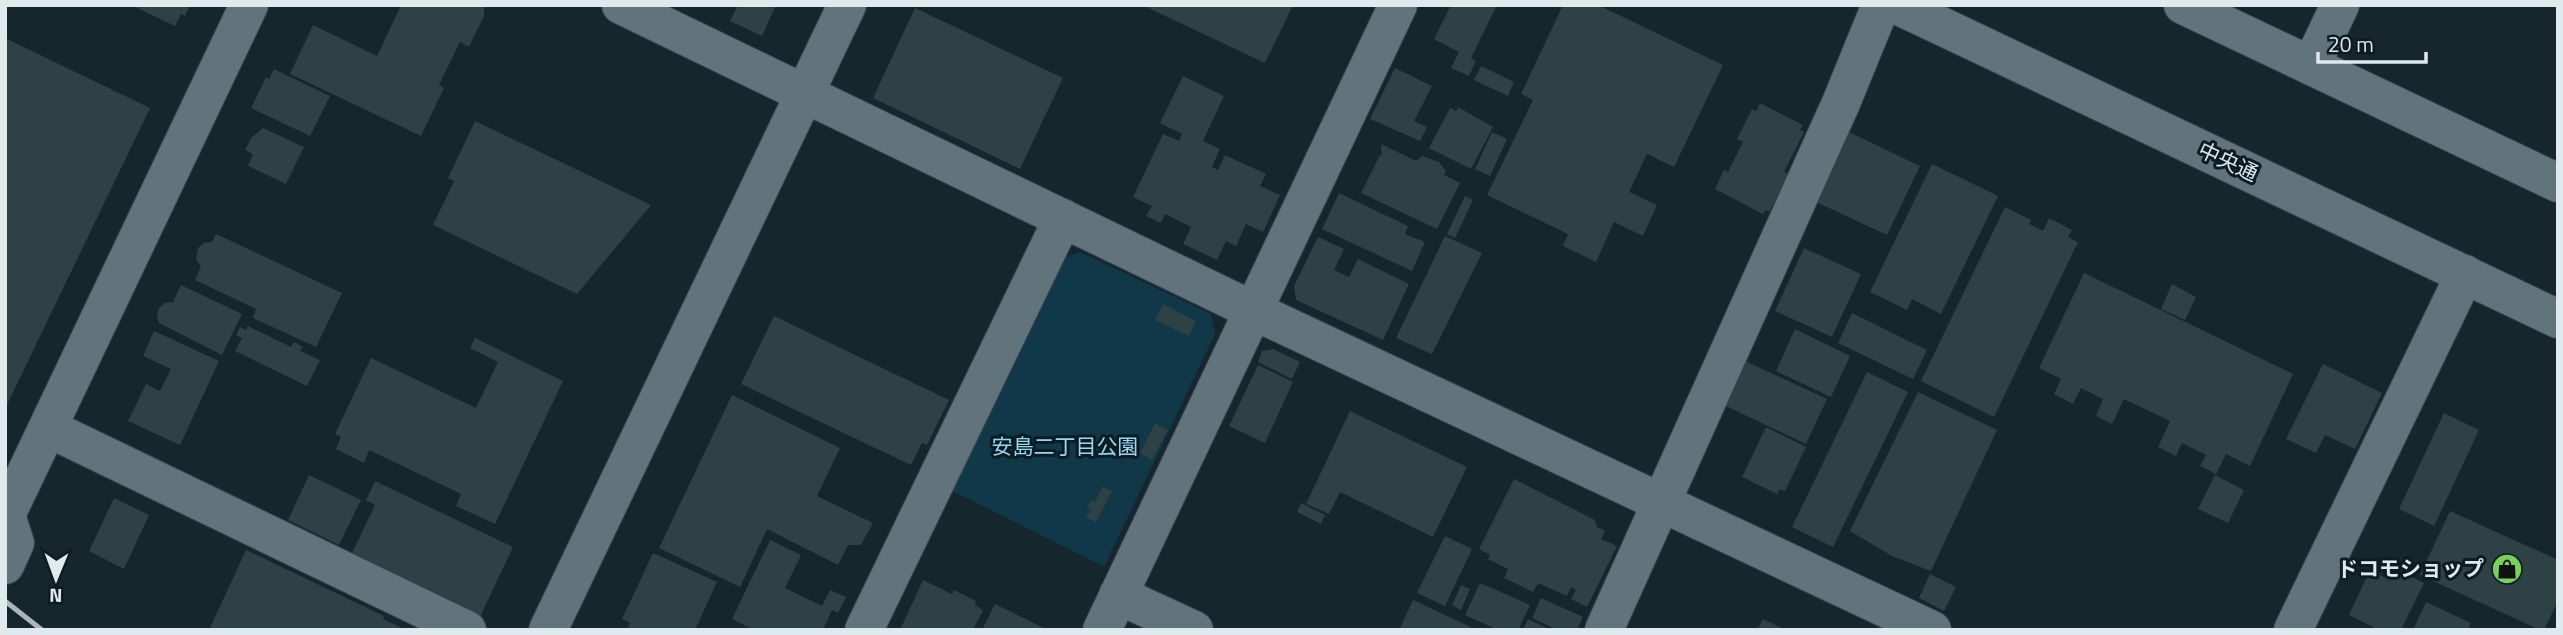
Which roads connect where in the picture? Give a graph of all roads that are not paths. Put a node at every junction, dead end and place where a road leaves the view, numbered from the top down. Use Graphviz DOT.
graph roads {
  1 [pos="249,5"];
  2 [pos="621,5"];
  3 [pos="847,5"];
  4 [pos="1398,5"];
  5 [pos="1881,5"];
  6 [pos="1897,5"];
  7 [pos="2183,5"];
  8 [pos="2340,5"];
  9 [pos="2311,66"];
  10 [pos="805,93"];
  11 [pos="2558,183"];
  12 [pos="1063,218"];
  13 [pos="2465,274"];
  14 [pos="1252,310"];
  15 [pos="2558,319"];
  16 [pos="48,428"];
  17 [pos="1660,503"];
  18 [pos="6,512"];
  19 [pos="5,565"];
  20 [pos="1118,595"];
  21 [pos="467,630"];
  22 [pos="548,630"];
  23 [pos="864,630"];
  24 [pos="1102,630"];
  25 [pos="1194,630"];
  26 [pos="1604,630"];
  27 [pos="1932,630"];
  28 [pos="2293,630"];
  1 -- 16 [label="street"];
  2 -- 10 [label="street"];
  3 -- 10 [label="street"];
  4 -- 14 [label="street"];
  5 -- 17 [label="street"];
  6 -- 13 [label="street, 中央通"];
  7 -- 9 [label="street"];
  8 -- 9 [label="street"];
  9 -- 11 [label="street"];
  10 -- 12 [label="street"];
  10 -- 22 [label="street"];
  12 -- 14 [label="street"];
  12 -- 23 [label="street"];
  13 -- 15 [label="street, 中央通"];
  13 -- 28 [label="street"];
  14 -- 17 [label="street"];
  14 -- 20 [label="street"];
  16 -- 18 [label="street"];
  16 -- 21 [label="street"];
  17 -- 26 [label="street"];
  17 -- 27 [label="street"];
  18 -- 19 [label="street"];
  20 -- 24 [label="street"];
  20 -- 25 [label="street"];
}
